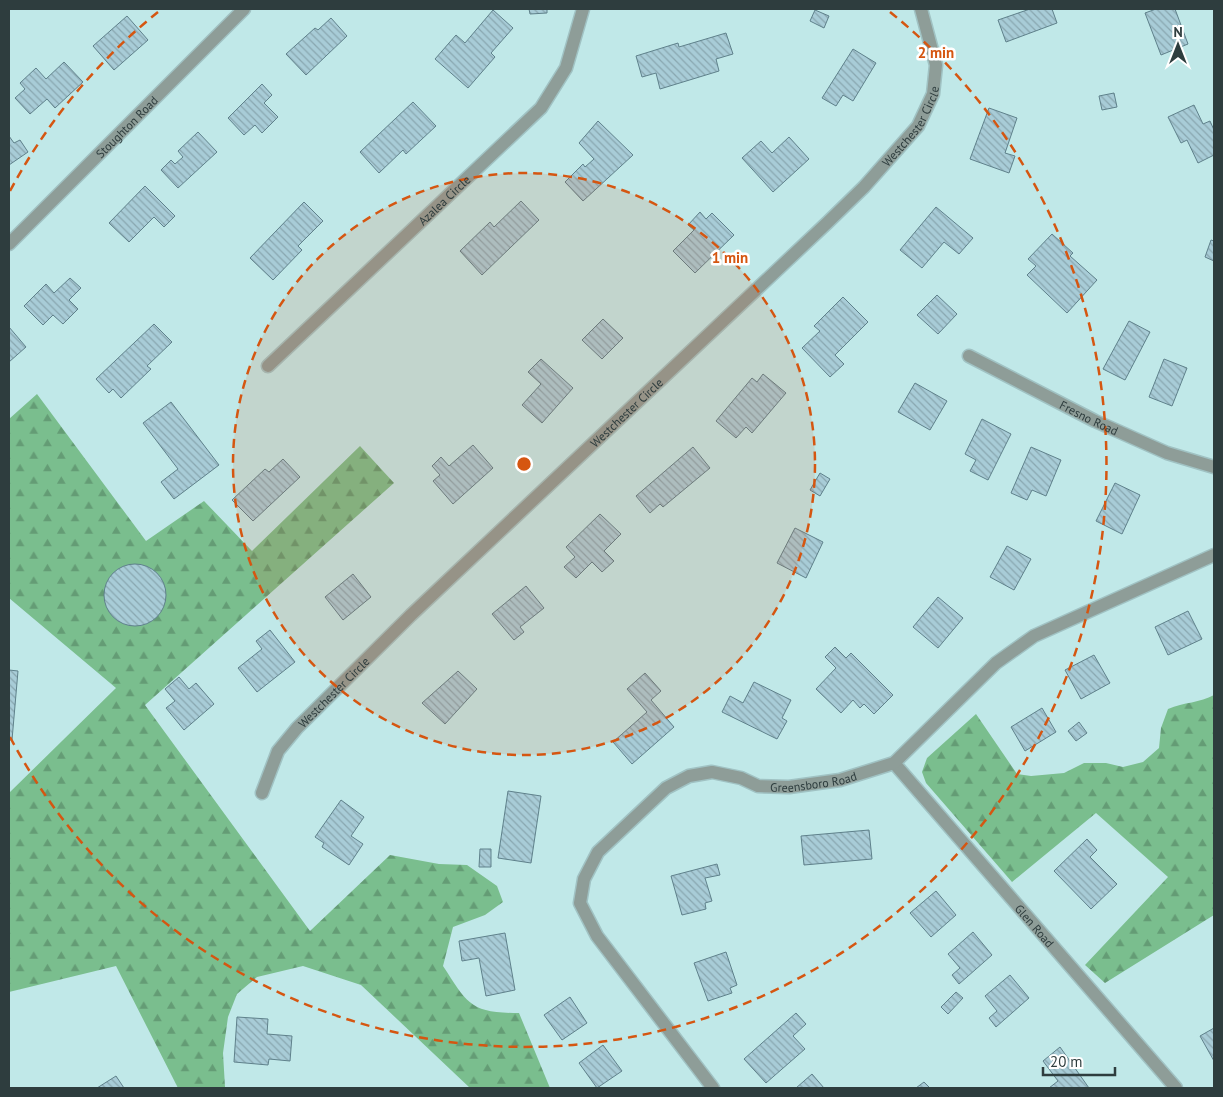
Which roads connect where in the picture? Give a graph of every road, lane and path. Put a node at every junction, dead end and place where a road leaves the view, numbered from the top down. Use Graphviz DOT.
graph roads {
  1 [pos="244,9"];
  2 [pos="583,9"];
  3 [pos="921,9"];
  4 [pos="9,244"];
  5 [pos="969,356"];
  6 [pos="268,366"];
  7 [pos="1214,467"];
  8 [pos="1214,555"];
  9 [pos="894,763"];
  10 [pos="262,793"];
  11 [pos="713,1088"];
  12 [pos="1176,1088"];
  1 -- 4 [label="street, Stoughton Road"];
  2 -- 6 [label="street, Azalea Circle"];
  3 -- 10 [label="street, Westchester Circle"];
  5 -- 7 [label="street, Fresno Road"];
  8 -- 9 [label="street, Greensboro Road"];
  9 -- 11 [label="street, Greensboro Road"];
  9 -- 12 [label="street, Glen Road"];
}
